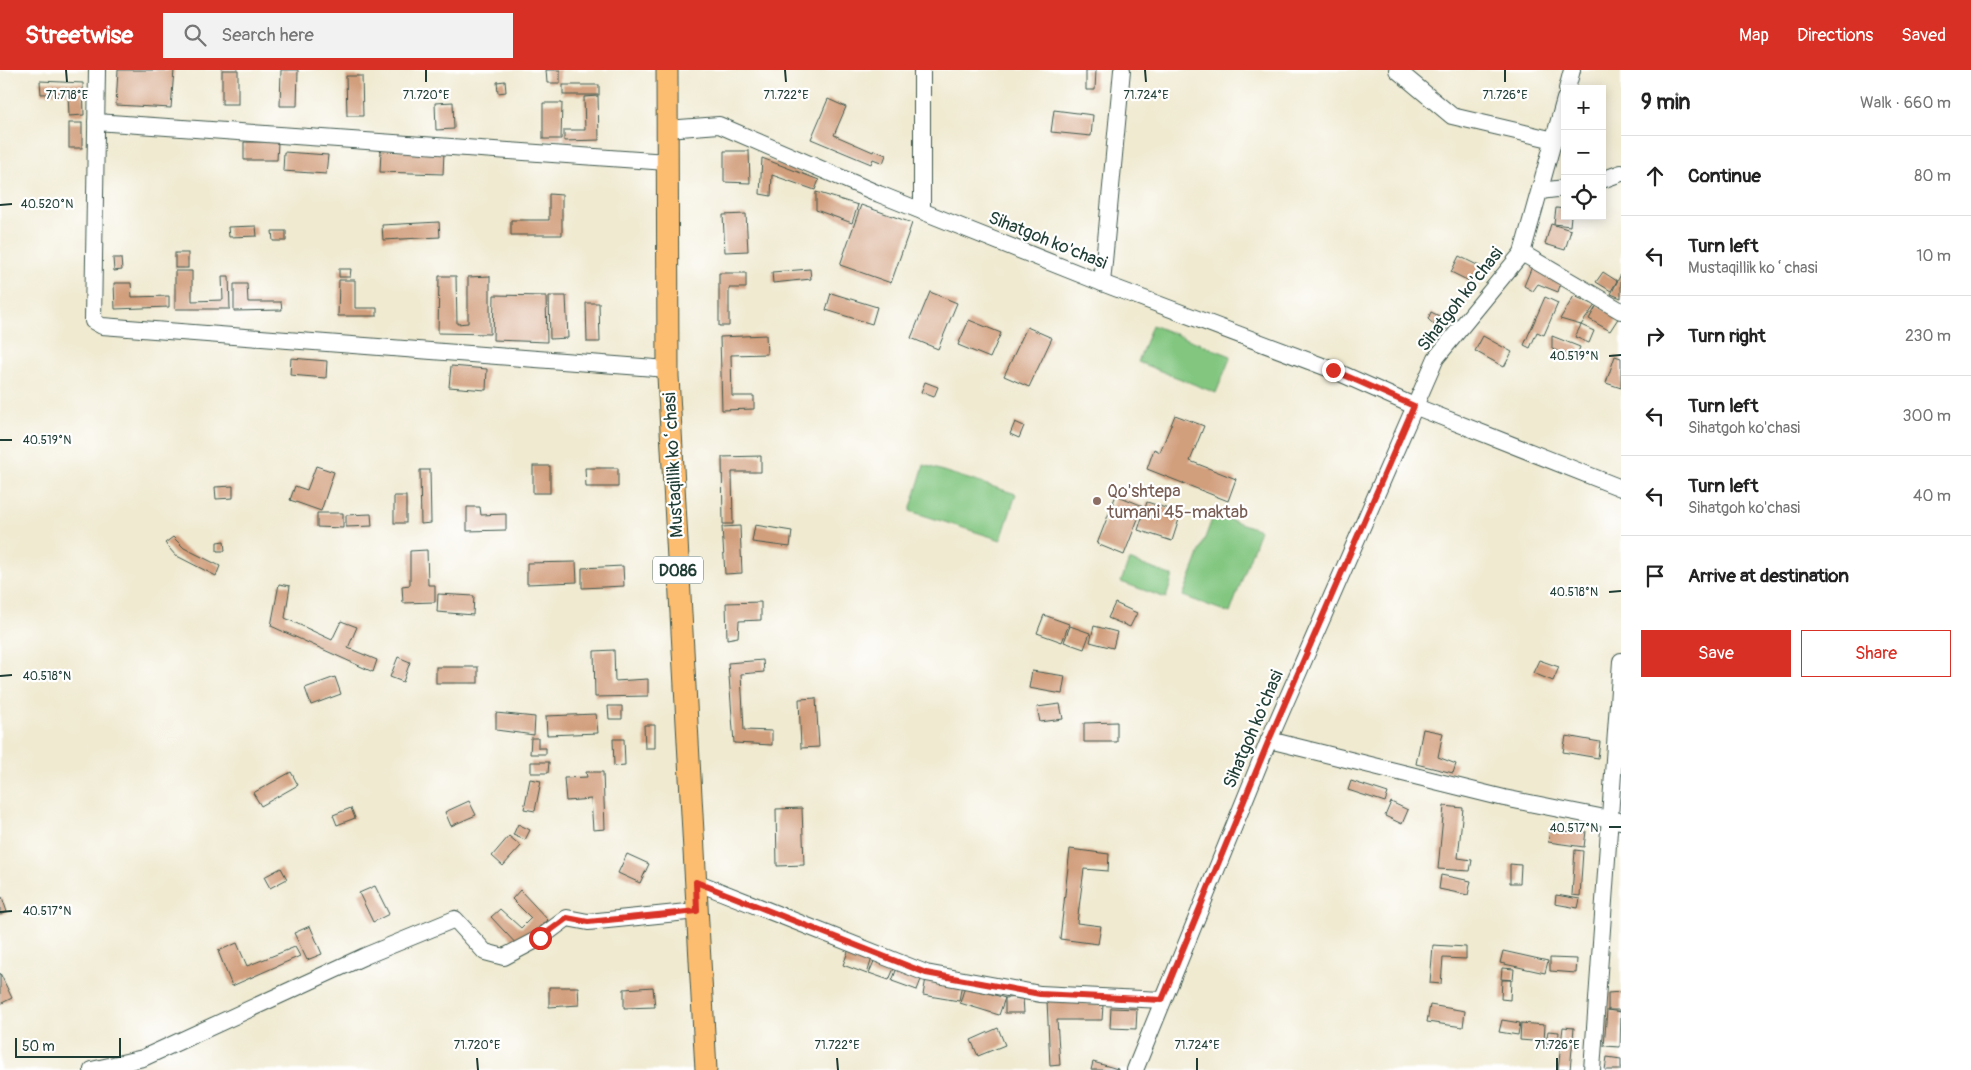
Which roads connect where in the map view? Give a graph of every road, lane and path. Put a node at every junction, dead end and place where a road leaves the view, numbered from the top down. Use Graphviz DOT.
graph roads {
  1 [pos="97,70"];
  2 [pos="667,70"];
  3 [pos="922,70"];
  4 [pos="1122,70"];
  5 [pos="1396,70"];
  6 [pos="1572,70"];
  7 [pos="1568,85"];
  8 [pos="1561,114"];
  9 [pos="96,122"];
  10 [pos="667,129"];
  11 [pos="1554,140"];
  12 [pos="667,162"];
  13 [pos="1621,174"];
  14 [pos="1606,179"];
  15 [pos="1561,188"];
  16 [pos="1540,191"];
  17 [pos="922,211"];
  18 [pos="1522,253"];
  19 [pos="1102,283"];
  20 [pos="1621,311"];
  21 [pos="668,370"];
  22 [pos="1414,406"];
  23 [pos="1621,488"];
  24 [pos="1621,661"];
  25 [pos="1269,740"];
  26 [pos="1616,820"];
  27 [pos="696,882"];
  28 [pos="697,911"];
  29 [pos="1162,1000"];
  30 [pos="92,1070"];
  31 [pos="706,1070"];
  32 [pos="1135,1070"];
  33 [pos="1592,1070"];
  1 -- 9 [label="street"];
  2 -- 10 [label="main road, Mustaqillik koʻchasi / D086"];
  3 -- 17 [label="street"];
  4 -- 19 [label="street"];
  5 -- 11 [label="street"];
  6 -- 7 [label="street"];
  8 -- 11 [label="street, Sihatgoh ko'chasi"];
  9 -- 12 [label="street"];
  9 -- 21 [label="street"];
  10 -- 12 [label="main road, Mustaqillik koʻchasi / D086"];
  10 -- 17 [label="street, Sihatgoh ko'chasi"];
  11 -- 16 [label="street, Sihatgoh ko'chasi"];
  12 -- 21 [label="main road, Mustaqillik koʻchasi / D086"];
  13 -- 14 [label="street"];
  15 -- 16 [label="street"];
  16 -- 18 [label="street, Sihatgoh ko'chasi"];
  17 -- 19 [label="street, Sihatgoh ko'chasi"];
  18 -- 20 [label="street"];
  18 -- 22 [label="street, Sihatgoh ko'chasi"];
  19 -- 22 [label="street, Sihatgoh ko'chasi"];
  21 -- 27 [label="main road, Mustaqillik koʻchasi / D086"];
  22 -- 23 [label="street, Sihatgoh ko'chasi"];
  22 -- 25 [label="street, Sihatgoh ko'chasi"];
  24 -- 26 [label="street"];
  25 -- 26 [label="street"];
  25 -- 29 [label="street, Sihatgoh ko'chasi"];
  26 -- 33 [label="street"];
  27 -- 28 [label="main road, Mustaqillik koʻchasi / D086"];
  27 -- 29 [label="street"];
  28 -- 30 [label="street"];
  28 -- 31 [label="main road, Mustaqillik koʻchasi / D086"];
  29 -- 32 [label="street, Sihatgoh ko'chasi"];
}
